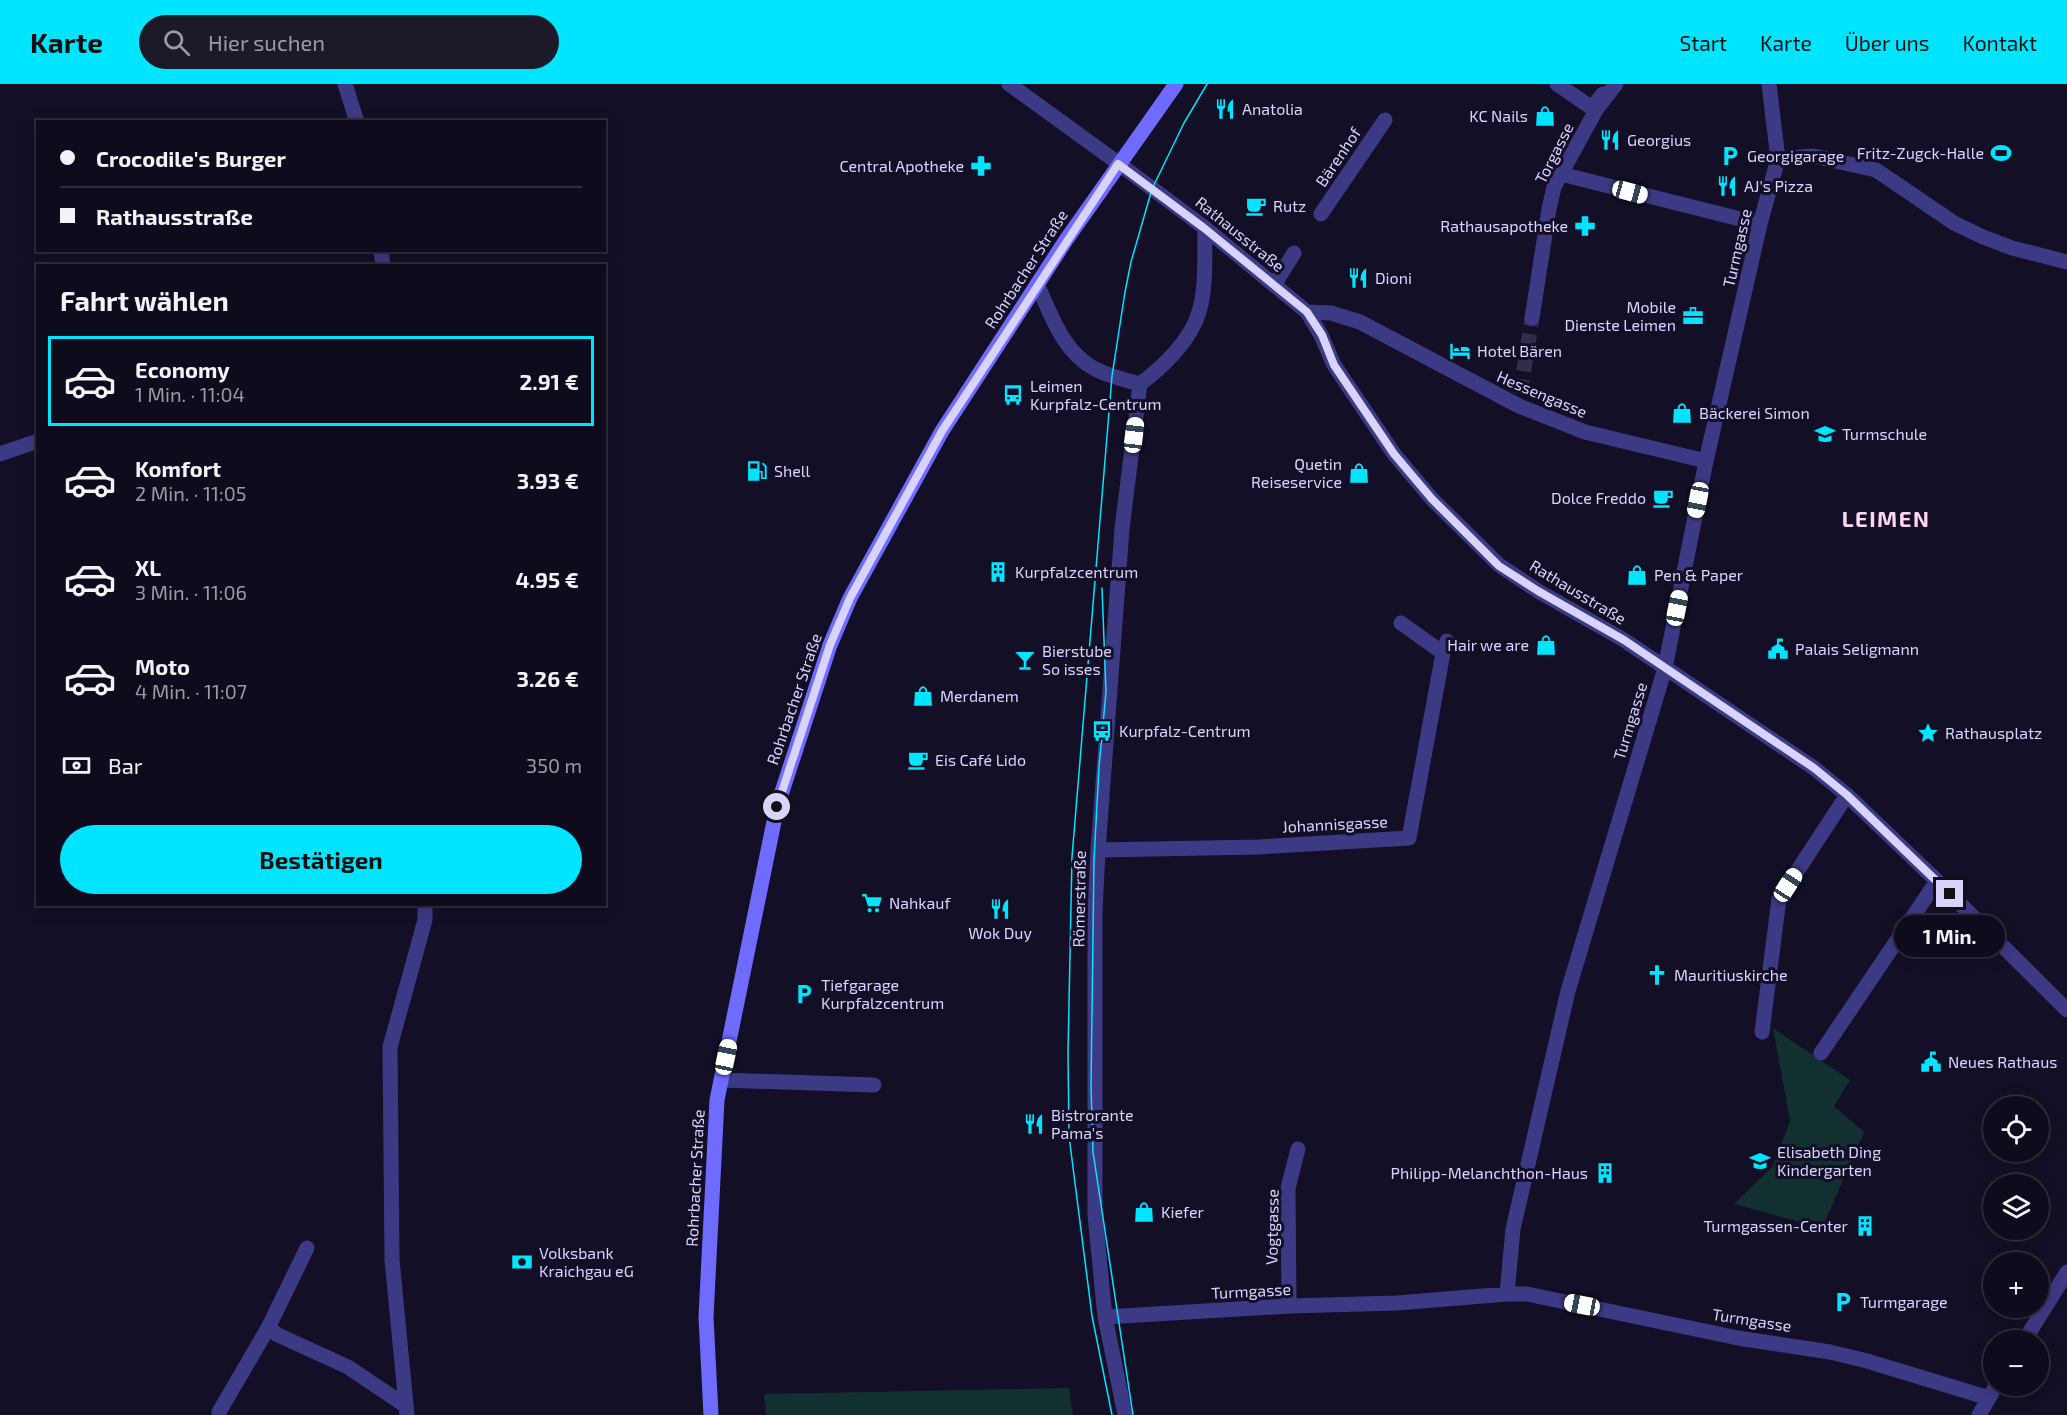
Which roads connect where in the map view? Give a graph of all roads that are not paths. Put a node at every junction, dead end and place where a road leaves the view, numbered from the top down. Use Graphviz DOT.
graph roads {
  1 [pos="345,84"];
  2 [pos="1009,84"];
  3 [pos="1176,84"];
  4 [pos="1557,84"];
  5 [pos="1610,84"];
  6 [pos="1616,84"];
  7 [pos="1769,84"];
  8 [pos="356,120"];
  9 [pos="1385,120"];
  10 [pos="1778,159"];
  11 [pos="1118,164"];
  12 [pos="1561,174"];
  13 [pos="1321,214"];
  14 [pos="1760,224"];
  15 [pos="1204,228"];
  16 [pos="1294,253"];
  17 [pos="2067,262"];
  18 [pos="1037,284"];
  19 [pos="1274,285"];
  20 [pos="1307,312"];
  21 [pos="1532,318"];
  22 [pos="1140,384"];
  23 [pos="36,442"];
  24 [pos="0,454"];
  25 [pos="1706,461"];
  26 [pos="1401,623"];
  27 [pos="1665,668"];
  28 [pos="1847,795"];
  29 [pos="1098,850"];
  30 [pos="1938,881"];
  31 [pos="426,906"];
  32 [pos="2067,1010"];
  33 [pos="1762,1032"];
  34 [pos="1821,1053"];
  35 [pos="721,1080"];
  36 [pos="874,1085"];
  37 [pos="1298,1149"];
  38 [pos="307,1248"];
  39 [pos="2067,1272"];
  40 [pos="1507,1293"];
  41 [pos="1289,1306"];
  42 [pos="1106,1317"];
  43 [pos="268,1328"];
  44 [pos="2031,1330"];
  45 [pos="1983,1390"];
  46 [pos="1990,1396"];
  47 [pos="407,1410"];
  48 [pos="219,1412"];
  49 [pos="711,1415"];
  50 [pos="1125,1415"];
  51 [pos="1979,1415"];
  1 -- 8 [label="street"];
  2 -- 11 [label="street, Rathausstraße"];
  3 -- 11 [label="main road, Rohrbacher Straße"];
  4 -- 5 [label="street"];
  6 -- 12 [label="street, Torgasse"];
  7 -- 10 [label="street, Turmgasse"];
  9 -- 13 [label="street, Bärenhof"];
  10 -- 14 [label="street, Turmgasse"];
  10 -- 17 [label="street"];
  11 -- 15 [label="street, Rathausstraße"];
  11 -- 18 [label="main road, Rohrbacher Straße"];
  12 -- 14 [label="street"];
  12 -- 21 [label="street, Torgasse"];
  14 -- 25 [label="street, Turmgasse"];
  15 -- 19 [label="street, Rathausstraße"];
  15 -- 22 [label="street"];
  16 -- 19 [label="street"];
  18 -- 22 [label="street"];
  18 -- 35 [label="main road, Rohrbacher Straße"];
  19 -- 20 [label="street, Rathausstraße"];
  20 -- 25 [label="street, Hessengasse"];
  20 -- 27 [label="street, Rathausstraße"];
  22 -- 29 [label="street, Römerstraße"];
  23 -- 24 [label="street"];
  25 -- 27 [label="street, Turmgasse"];
  26 -- 29 [label="street, Johannisgasse"];
  27 -- 28 [label="street, Rathausstraße"];
  27 -- 40 [label="street, Turmgasse"];
  28 -- 30 [label="street, Rathausstraße"];
  28 -- 33 [label="street"];
  29 -- 42 [label="street, Römerstraße"];
  30 -- 32 [label="street, Rathausstraße"];
  30 -- 34 [label="street"];
  31 -- 47 [label="street"];
  35 -- 36 [label="street"];
  35 -- 49 [label="main road, Rohrbacher Straße"];
  37 -- 41 [label="street, Vogtgasse"];
  38 -- 43 [label="street"];
  39 -- 44 [label="street"];
  40 -- 41 [label="street, Turmgasse"];
  40 -- 45 [label="street, Turmgasse"];
  41 -- 42 [label="street, Turmgasse"];
  42 -- 50 [label="street, Römerstraße"];
  43 -- 47 [label="street"];
  43 -- 48 [label="street"];
  46 -- 51 [label="street"];
}
